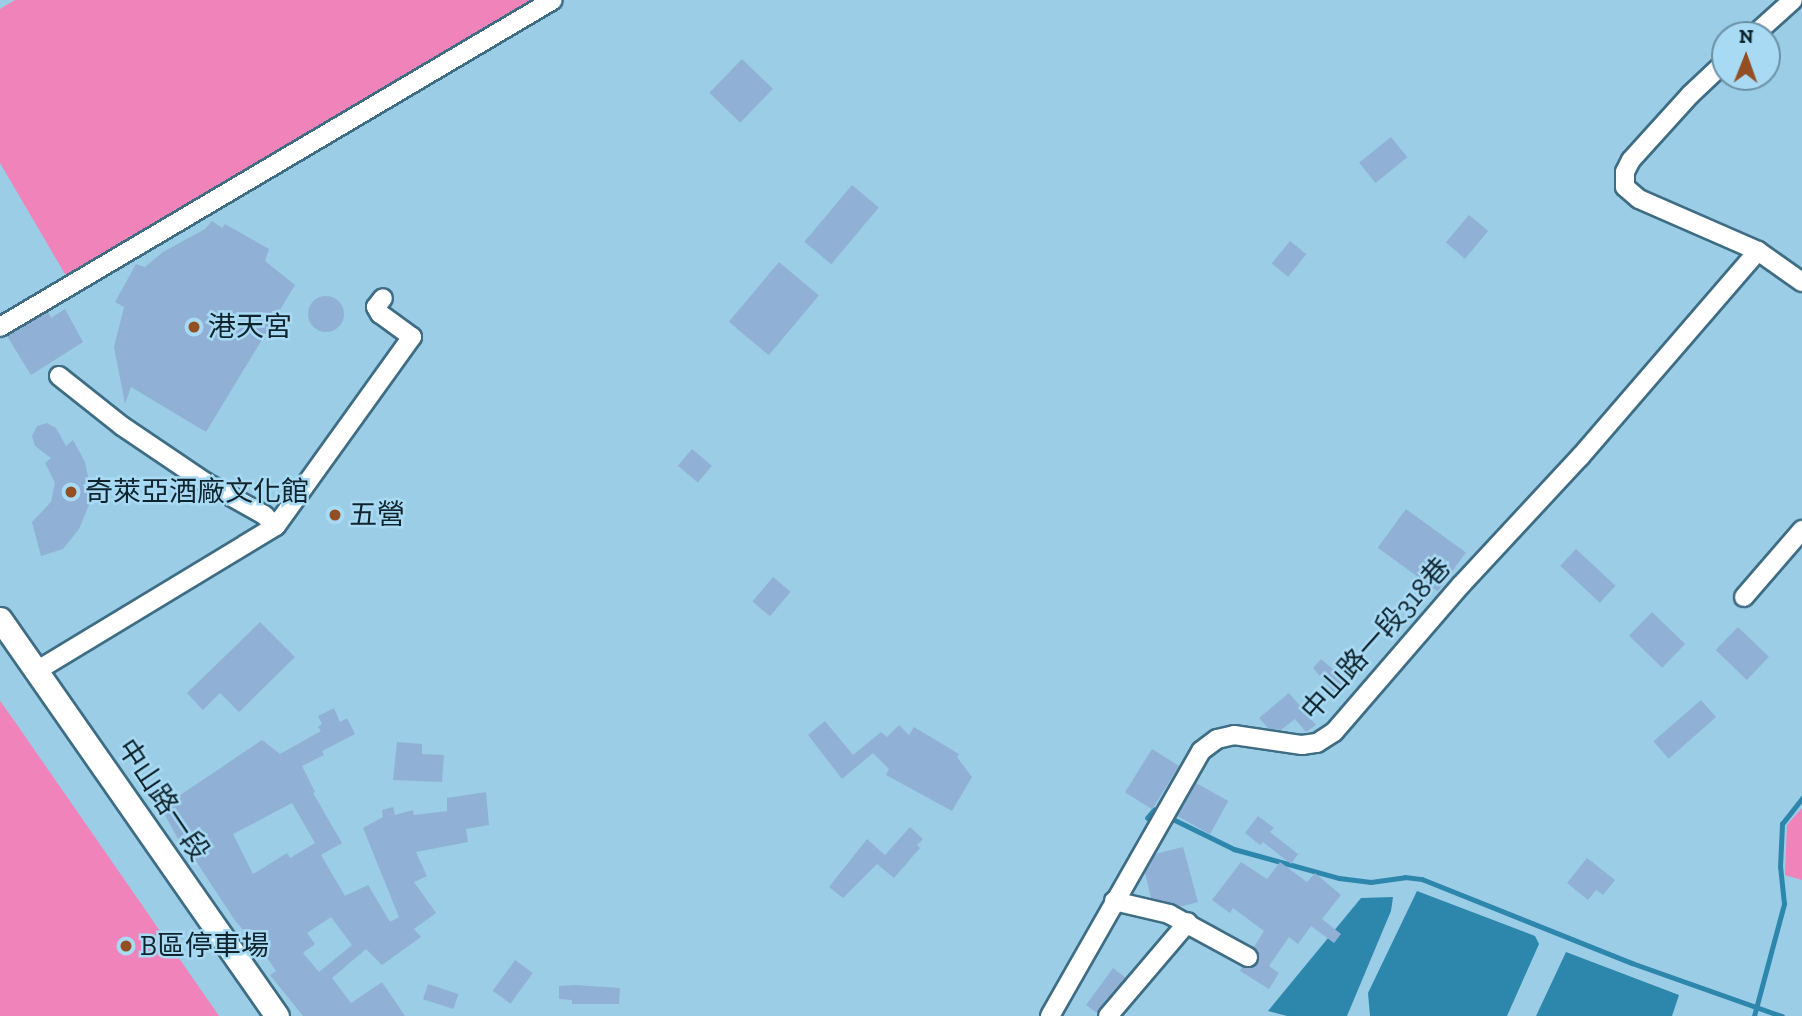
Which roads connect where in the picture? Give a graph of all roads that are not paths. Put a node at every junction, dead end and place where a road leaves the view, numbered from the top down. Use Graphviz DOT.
graph roads {
  1 [pos="553,0"];
  2 [pos="1793,0"];
  3 [pos="1770,21"];
  4 [pos="1711,75"];
  5 [pos="1758,251"];
  6 [pos="1802,282"];
  7 [pos="383,298"];
  8 [pos="0,327"];
  9 [pos="59,376"];
  10 [pos="276,526"];
  11 [pos="1802,530"];
  12 [pos="1744,597"];
  13 [pos="0,619"];
  14 [pos="37,670"];
  15 [pos="1114,901"];
  16 [pos="1188,922"];
  17 [pos="1248,957"];
  18 [pos="277,1016"];
  19 [pos="1050,1016"];
  20 [pos="1108,1016"];
  1 -- 8 [label="street"];
  2 -- 3 [label="street"];
  4 -- 5 [label="street"];
  5 -- 6 [label="street"];
  5 -- 15 [label="street, 中山路一段318巷"];
  7 -- 10 [label="street"];
  9 -- 10 [label="street"];
  10 -- 14 [label="street"];
  11 -- 12 [label="street"];
  13 -- 14 [label="street, 中山路一段"];
  14 -- 18 [label="street, 中山路一段"];
  15 -- 16 [label="street"];
  15 -- 19 [label="street, 中山路一段318巷"];
  16 -- 17 [label="street"];
  16 -- 20 [label="street"];
}
